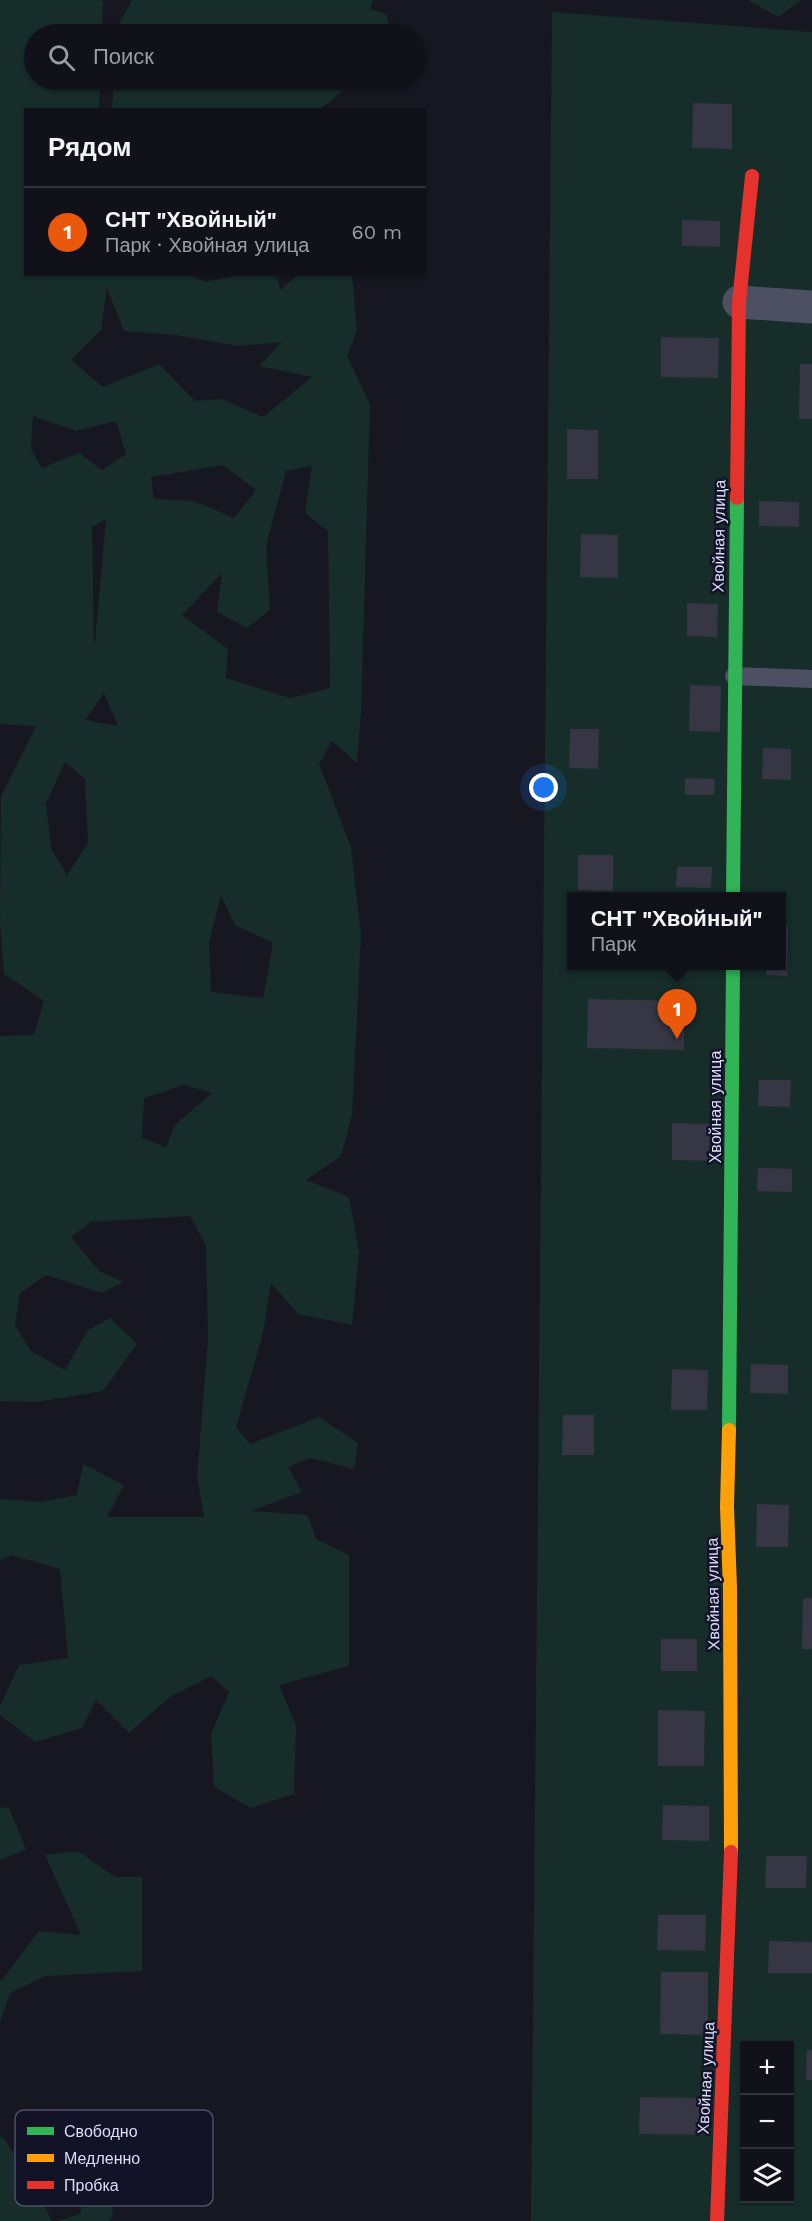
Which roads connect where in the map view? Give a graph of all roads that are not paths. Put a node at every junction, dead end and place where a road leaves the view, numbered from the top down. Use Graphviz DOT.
graph roads {
  1 [pos="752,176"];
  2 [pos="739,302"];
  3 [pos="812,307"];
  4 [pos="734,676"];
  5 [pos="812,680"];
  6 [pos="733,892"];
  7 [pos="733,970"];
  8 [pos="717,2221"];
  1 -- 2 [label="street, Хвойная улица"];
  2 -- 3 [label="street"];
  2 -- 4 [label="street, Хвойная улица"];
  4 -- 5 [label="lane"];
  4 -- 6 [label="street, Хвойная улица"];
  7 -- 8 [label="street, Хвойная улица"];
}
